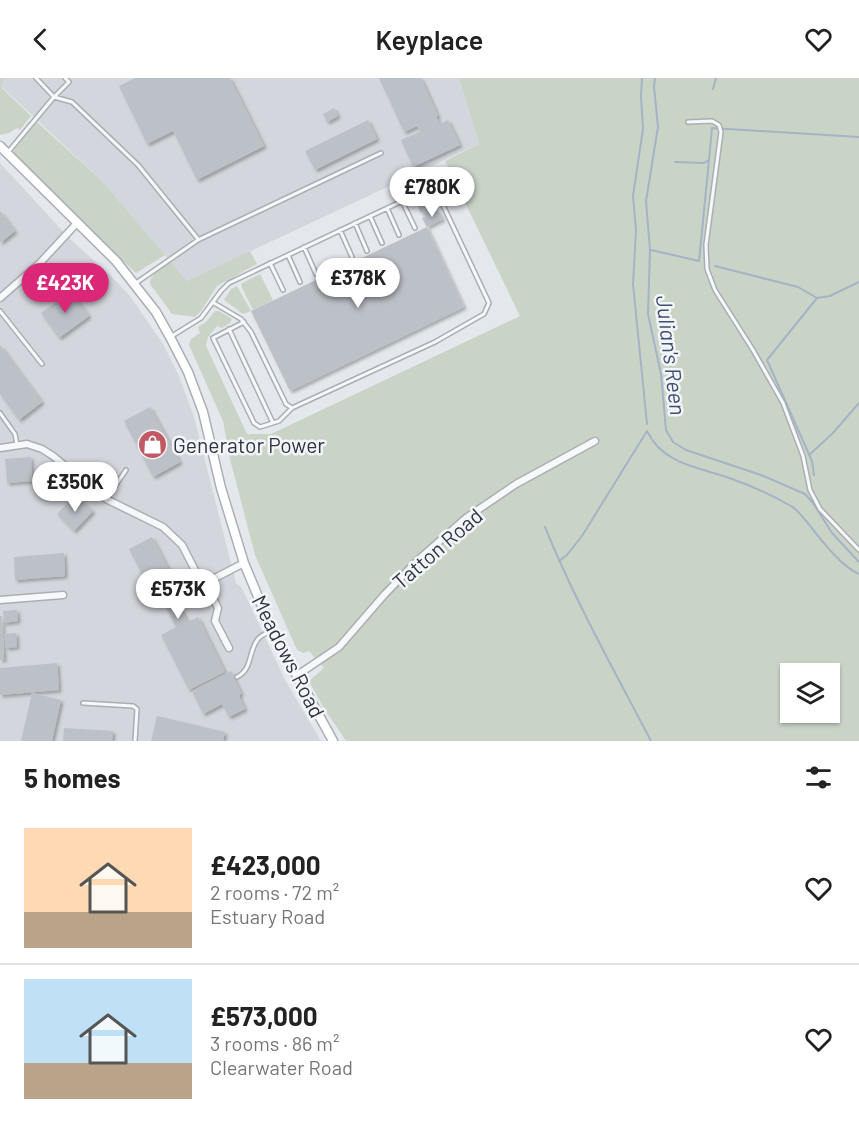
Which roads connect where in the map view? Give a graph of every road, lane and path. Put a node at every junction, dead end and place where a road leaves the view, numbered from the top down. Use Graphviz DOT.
graph roads {
  1 [pos="36,78"];
  2 [pos="65,78"];
  3 [pos="54,97"];
  4 [pos="687,122"];
  5 [pos="0,146"];
  6 [pos="8,152"];
  7 [pos="381,153"];
  8 [pos="402,201"];
  9 [pos="387,208"];
  10 [pos="370,216"];
  11 [pos="77,223"];
  12 [pos="355,223"];
  13 [pos="415,228"];
  14 [pos="340,230"];
  15 [pos="399,235"];
  16 [pos="198,240"];
  17 [pos="382,243"];
  18 [pos="304,247"];
  19 [pos="367,250"];
  20 [pos="288,255"];
  21 [pos="352,257"];
  22 [pos="270,263"];
  23 [pos="316,274"];
  24 [pos="300,282"];
  25 [pos="135,284"];
  26 [pos="283,290"];
  27 [pos="0,298"];
  28 [pos="214,303"];
  29 [pos="0,311"];
  30 [pos="244,321"];
  31 [pos="229,329"];
  32 [pos="170,337"];
  33 [pos="42,364"];
  34 [pos="292,408"];
  35 [pos="0,413"];
  36 [pos="273,423"];
  37 [pos="595,441"];
  38 [pos="17,445"];
  39 [pos="0,448"];
  40 [pos="126,470"];
  41 [pos="106,499"];
  42 [pos="859,550"];
  43 [pos="244,563"];
  44 [pos="204,580"];
  45 [pos="63,595"];
  46 [pos="0,600"];
  47 [pos="272,630"];
  48 [pos="229,648"];
  49 [pos="296,676"];
  50 [pos="237,677"];
  51 [pos="83,703"];
  52 [pos="135,741"];
  53 [pos="333,741"];
  1 -- 3 [label="lane"];
  2 -- 3 [label="lane"];
  3 -- 6 [label="lane"];
  3 -- 16 [label="lane"];
  4 -- 42 [label="lane"];
  5 -- 6 [label="street, Meadows Road"];
  6 -- 11 [label="street, Meadows Road"];
  7 -- 16 [label="lane"];
  8 -- 9 [label="lane"];
  8 -- 13 [label="lane"];
  8 -- 34 [label="lane"];
  9 -- 10 [label="lane"];
  9 -- 15 [label="lane"];
  10 -- 12 [label="lane"];
  10 -- 17 [label="lane"];
  11 -- 25 [label="street, Meadows Road"];
  11 -- 27 [label="street"];
  12 -- 14 [label="lane"];
  12 -- 19 [label="lane"];
  14 -- 18 [label="lane"];
  14 -- 21 [label="lane"];
  16 -- 25 [label="lane"];
  18 -- 20 [label="lane"];
  18 -- 23 [label="lane"];
  20 -- 22 [label="lane"];
  20 -- 24 [label="lane"];
  22 -- 26 [label="lane"];
  22 -- 28 [label="lane"];
  25 -- 32 [label="street, Meadows Road"];
  28 -- 30 [label="lane"];
  28 -- 32 [label="lane"];
  29 -- 33 [label="lane"];
  30 -- 31 [label="lane"];
  30 -- 34 [label="lane"];
  31 -- 36 [label="lane"];
  31 -- 36 [label="lane"];
  32 -- 43 [label="street, Meadows Road"];
  34 -- 36 [label="lane"];
  35 -- 38 [label="lane"];
  37 -- 49 [label="street, Tatton Road"];
  38 -- 39 [label="street"];
  38 -- 41 [label="street"];
  40 -- 41 [label="lane"];
  41 -- 44 [label="street"];
  43 -- 44 [label="street"];
  43 -- 47 [label="street, Meadows Road"];
  44 -- 48 [label="street"];
  45 -- 46 [label="street"];
  47 -- 49 [label="street, Meadows Road"];
  47 -- 50 [label="lane"];
  49 -- 53 [label="street, Meadows Road"];
  51 -- 52 [label="lane"];
}
